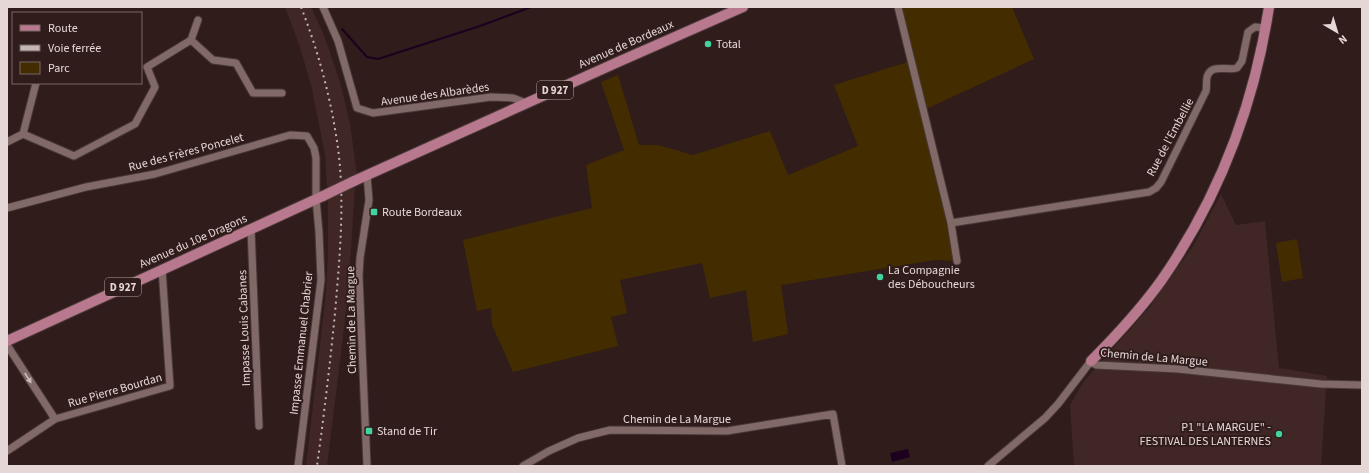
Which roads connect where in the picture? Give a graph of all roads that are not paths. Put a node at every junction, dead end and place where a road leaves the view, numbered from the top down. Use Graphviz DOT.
graph roads {
  1 [pos="323,7"];
  2 [pos="743,7"];
  3 [pos="898,7"];
  4 [pos="1269,7"];
  5 [pos="198,20"];
  6 [pos="1266,28"];
  7 [pos="191,40"];
  8 [pos="144,66"];
  9 [pos="36,84"];
  10 [pos="282,93"];
  11 [pos="526,103"];
  12 [pos="23,134"];
  13 [pos="7,142"];
  14 [pos="367,175"];
  15 [pos="320,197"];
  16 [pos="7,208"];
  17 [pos="951,223"];
  18 [pos="251,229"];
  19 [pos="957,261"];
  20 [pos="162,269"];
  21 [pos="7,341"];
  22 [pos="7,345"];
  23 [pos="1091,361"];
  24 [pos="1362,385"];
  25 [pos="55,419"];
  26 [pos="259,426"];
  27 [pos="7,451"];
  28 [pos="298,466"];
  29 [pos="367,466"];
  30 [pos="523,466"];
  31 [pos="842,466"];
  32 [pos="988,466"];
  1 -- 11 [label="street, Avenue des Albarèdes"];
  2 -- 11 [label="main road, Avenue de Bordeaux / D 927"];
  3 -- 17 [label="street"];
  4 -- 6 [label="main road"];
  5 -- 7 [label="street"];
  6 -- 17 [label="street, Rue de l'Embellie"];
  6 -- 23 [label="main road"];
  7 -- 8 [label="street"];
  7 -- 10 [label="street"];
  8 -- 12 [label="street"];
  9 -- 12 [label="street"];
  11 -- 14 [label="main road, Avenue de Bordeaux / D 927"];
  12 -- 13 [label="street"];
  14 -- 15 [label="main road, Avenue du 10e Dragons / D 927, bridge"];
  14 -- 29 [label="street, Chemin de La Margue"];
  15 -- 16 [label="street, Rue des Frères Poncelet"];
  15 -- 18 [label="main road, Avenue du 10e Dragons / D 927"];
  15 -- 28 [label="street, Impasse Emmanuel Chabrier"];
  17 -- 19 [label="street"];
  18 -- 20 [label="main road, Avenue du 10e Dragons / D 927"];
  18 -- 26 [label="street, Impasse Louis Cabanes"];
  20 -- 21 [label="main road, Avenue du 10e Dragons / D 927"];
  20 -- 25 [label="street, Rue Pierre Bourdan"];
  22 -- 25 [label="street, one-way"];
  23 -- 24 [label="street, Chemin de La Margue"];
  23 -- 32 [label="street, Chemin de La Margue"];
  25 -- 27 [label="street, Rue Pierre Bourdan"];
  30 -- 31 [label="street, Chemin de La Margue"];
}
